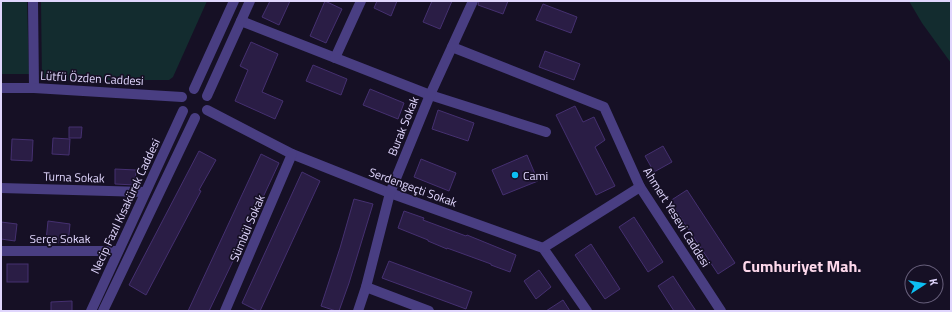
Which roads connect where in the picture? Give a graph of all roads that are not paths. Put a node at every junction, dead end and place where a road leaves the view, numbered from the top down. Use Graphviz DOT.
graph roads {
  1 [pos="33,1"];
  2 [pos="234,1"];
  3 [pos="250,1"];
  4 [pos="361,1"];
  5 [pos="473,1"];
  6 [pos="241,21"];
  7 [pos="452,47"];
  8 [pos="335,58"];
  9 [pos="1,88"];
  10 [pos="34,88"];
  11 [pos="194,89"];
  12 [pos="430,95"];
  13 [pos="207,96"];
  14 [pos="182,97"];
  15 [pos="208,110"];
  16 [pos="182,111"];
  17 [pos="195,118"];
  18 [pos="546,132"];
  19 [pos="292,154"];
  20 [pos="640,187"];
  21 [pos="1,188"];
  22 [pos="145,192"];
  23 [pos="390,193"];
  24 [pos="543,248"];
  25 [pos="1,251"];
  26 [pos="118,251"];
  27 [pos="366,287"];
  28 [pos="90,311"];
  29 [pos="103,311"];
  30 [pos="226,311"];
  31 [pos="358,311"];
  32 [pos="429,311"];
  33 [pos="587,311"];
  34 [pos="721,311"];
  1 -- 10 [label="street"];
  2 -- 11 [label="street"];
  3 -- 6 [label="street"];
  4 -- 8 [label="street"];
  5 -- 7 [label="street, Burak Sokak"];
  6 -- 8 [label="street"];
  6 -- 13 [label="street"];
  7 -- 12 [label="street, Burak Sokak"];
  7 -- 20 [label="street, Ahmert Yesevi Caddesi"];
  8 -- 12 [label="street"];
  9 -- 10 [label="street, Lütfü Özden Caddesi"];
  10 -- 14 [label="street, Lütfü Özden Caddesi"];
  11 -- 13 [label="street"];
  11 -- 14 [label="street"];
  12 -- 18 [label="street"];
  12 -- 23 [label="street, Burak Sokak"];
  13 -- 15 [label="street"];
  14 -- 16 [label="street"];
  15 -- 17 [label="street"];
  15 -- 19 [label="street, Serdengeçti Sokak"];
  16 -- 17 [label="street"];
  16 -- 22 [label="street, Necip Fazıl Kısakürek Caddesi"];
  17 -- 29 [label="street, Necip Fazıl Kısakürek Caddesi"];
  19 -- 23 [label="street, Serdengeçti Sokak"];
  19 -- 30 [label="street, Sümbül Sokak"];
  20 -- 24 [label="street"];
  20 -- 34 [label="street, Ahmert Yesevi Caddesi"];
  21 -- 22 [label="street, Turna Sokak"];
  22 -- 26 [label="street, Necip Fazıl Kısakürek Caddesi"];
  23 -- 24 [label="street, Serdengeçti Sokak"];
  23 -- 27 [label="street, Burak Sokak"];
  24 -- 33 [label="street"];
  25 -- 26 [label="street, Serçe Sokak"];
  26 -- 28 [label="street, Necip Fazıl Kısakürek Caddesi"];
  27 -- 31 [label="street, Burak Sokak"];
  27 -- 32 [label="street"];
}
